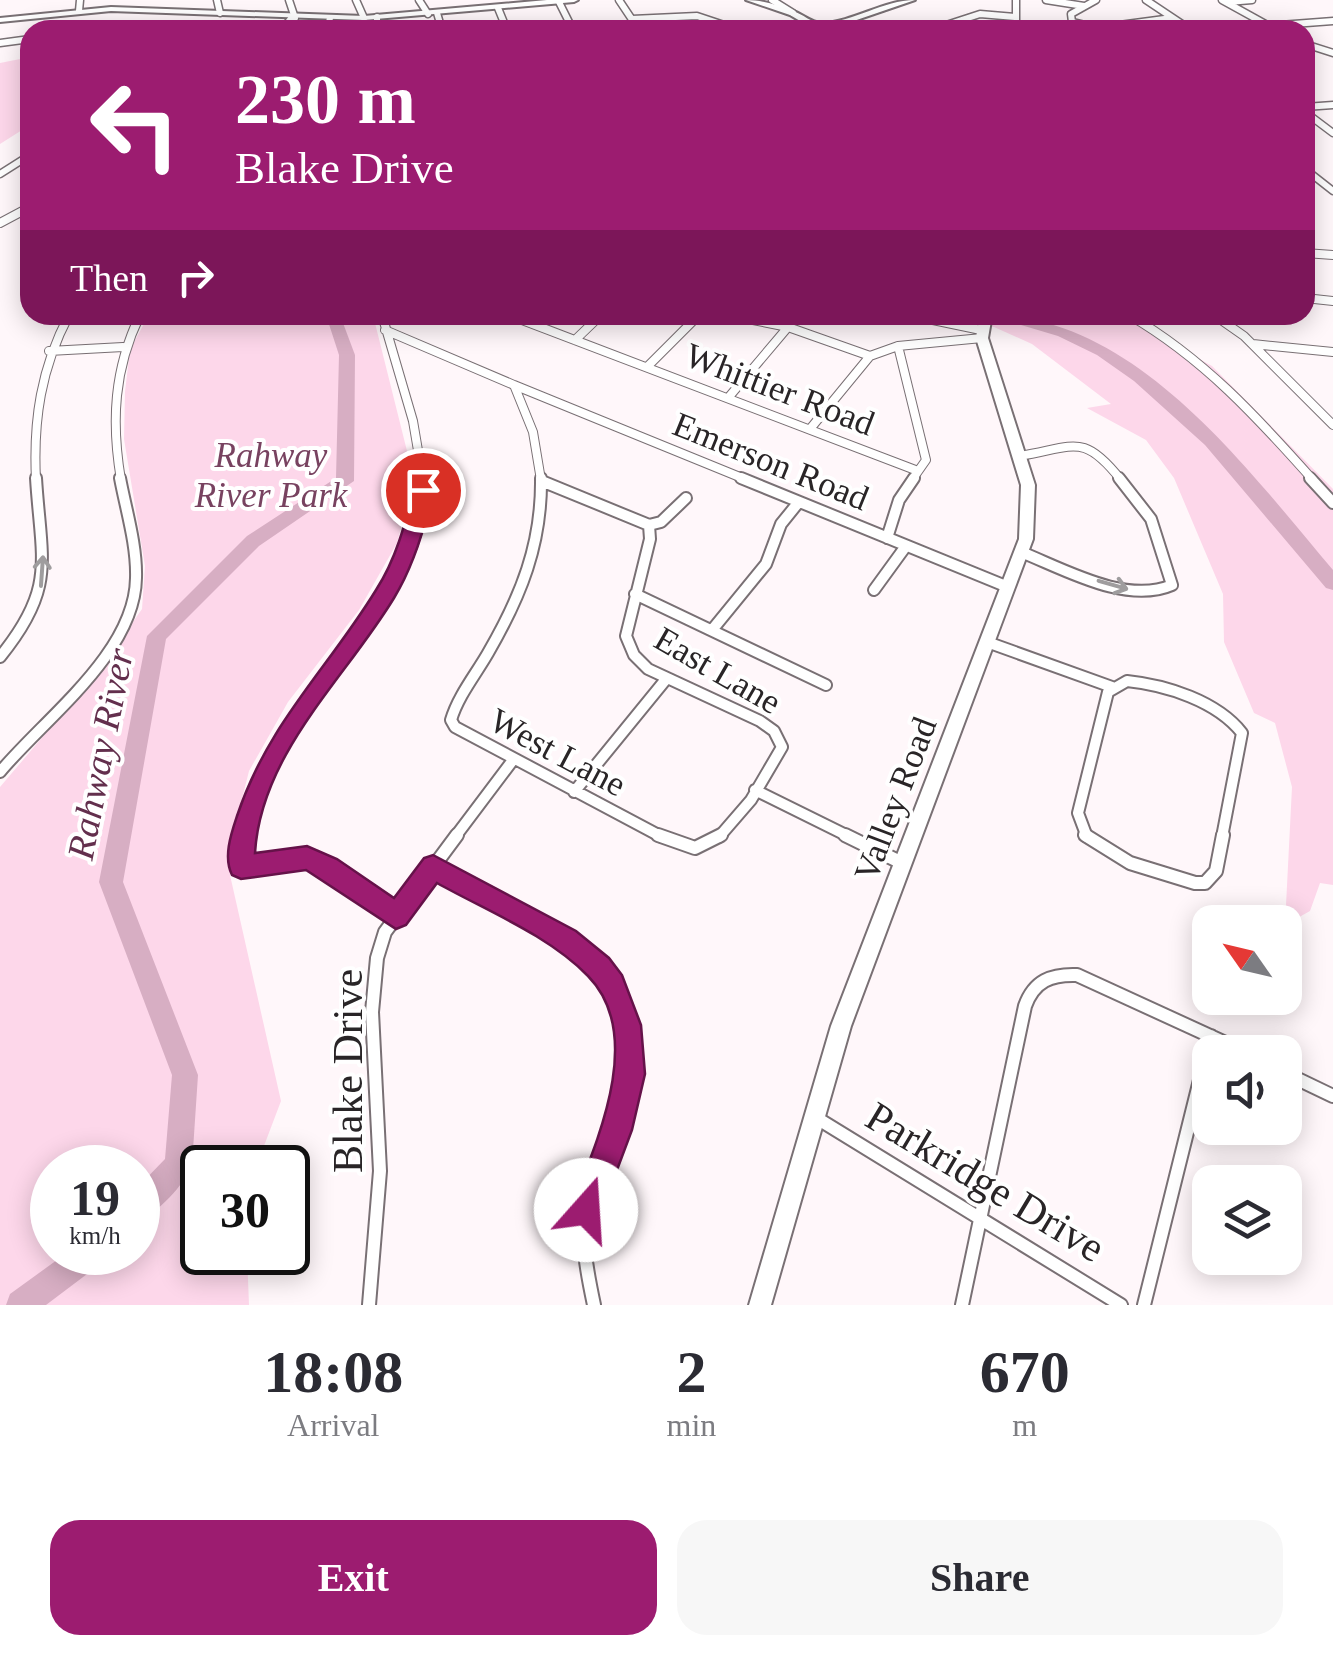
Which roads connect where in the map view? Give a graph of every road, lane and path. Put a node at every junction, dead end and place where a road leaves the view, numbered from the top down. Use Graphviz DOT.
graph roads {
  1 [pos="80,0"];
  2 [pos="217,0"];
  3 [pos="289,0"];
  4 [pos="356,0"];
  5 [pos="420,0"];
  6 [pos="574,0"];
  7 [pos="619,0"];
  8 [pos="750,0"];
  9 [pos="911,0"];
  10 [pos="1016,0"];
  11 [pos="1046,0"];
  12 [pos="1096,0"];
  13 [pos="1146,0"];
  14 [pos="1252,0"];
  15 [pos="1224,1"];
  16 [pos="552,2"];
  17 [pos="768,2"];
  18 [pos="489,6"];
  19 [pos="1084,6"];
  20 [pos="79,11"];
  21 [pos="220,14"];
  22 [pos="432,14"];
  23 [pos="797,15"];
  24 [pos="376,17"];
  25 [pos="1016,17"];
  26 [pos="294,18"];
  27 [pos="330,18"];
  28 [pos="364,18"];
  29 [pos="1172,18"];
  30 [pos="632,19"];
  31 [pos="376,20"];
  32 [pos="436,20"];
  33 [pos="704,20"];
  34 [pos="801,20"];
  35 [pos="804,20"];
  36 [pos="832,20"];
  37 [pos="843,20"];
  38 [pos="961,20"];
  39 [pos="1072,20"];
  40 [pos="1156,20"];
  41 [pos="1175,20"];
  42 [pos="1257,20"];
  43 [pos="0,21"];
  44 [pos="63,325"];
  45 [pos="135,325"];
  46 [pos="384,325"];
  47 [pos="535,325"];
  48 [pos="590,325"];
  49 [pos="688,325"];
  50 [pos="782,325"];
  51 [pos="1147,325"];
  52 [pos="1227,325"];
  53 [pos="788,326"];
  54 [pos="983,327"];
  55 [pos="385,330"];
  56 [pos="574,340"];
  57 [pos="1252,344"];
  58 [pos="898,346"];
  59 [pos="123,347"];
  60 [pos="49,351"];
  61 [pos="1333,352"];
  62 [pos="870,356"];
  63 [pos="647,367"];
  64 [pos="514,385"];
  65 [pos="728,398"];
  66 [pos="1333,425"];
  67 [pos="810,430"];
  68 [pos="1020,456"];
  69 [pos="918,471"];
  70 [pos="544,482"];
  71 [pos="686,498"];
  72 [pos="798,503"];
  73 [pos="1333,503"];
  74 [pos="649,525"];
  75 [pos="887,538"];
  76 [pos="906,546"];
  77 [pos="1021,552"];
  78 [pos="1008,587"];
  79 [pos="874,590"];
  80 [pos="636,594"];
  81 [pos="712,630"];
  82 [pos="987,642"];
  83 [pos="0,657"];
  84 [pos="667,678"];
  85 [pos="826,685"];
  86 [pos="1112,687"];
  87 [pos="513,760"];
  88 [pos="0,772"];
  89 [pos="754,790"];
  90 [pos="574,792"];
  91 [pos="902,863"];
  92 [pos="433,867"];
  93 [pos="396,916"];
  94 [pos="1209,1035"];
  95 [pos="1302,1080"];
  96 [pos="1333,1096"];
  97 [pos="1192,1112"];
  98 [pos="815,1117"];
  99 [pos="980,1219"];
  100 [pos="369,1305"];
  101 [pos="594,1305"];
  102 [pos="760,1305"];
  103 [pos="962,1305"];
  104 [pos="1121,1305"];
  105 [pos="1144,1305"];
  1 -- 20 [label="street"];
  2 -- 21 [label="street"];
  3 -- 26 [label="street"];
  4 -- 28 [label="street"];
  5 -- 22 [label="street"];
  6 -- 16 [label="main road"];
  7 -- 30 [label="street"];
  8 -- 17 [label="main road"];
  9 -- 37 [label="main road"];
  10 -- 25 [label="street"];
  11 -- 19 [label="street"];
  12 -- 19 [label="street"];
  13 -- 29 [label="street"];
  14 -- 15 [label="street"];
  15 -- 42 [label="street"];
  16 -- 18 [label="main road"];
  17 -- 23 [label="main road"];
  17 -- 34 [label="main road"];
  18 -- 22 [label="main road"];
  19 -- 39 [label="street"];
  20 -- 21 [label="main road"];
  20 -- 43 [label="main road"];
  21 -- 26 [label="main road"];
  22 -- 24 [label="main road"];
  22 -- 32 [label="street"];
  23 -- 35 [label="main road"];
  23 -- 36 [label="main road"];
  24 -- 28 [label="main road"];
  24 -- 31 [label="street"];
  25 -- 38 [label="street"];
  26 -- 27 [label="main road"];
  27 -- 28 [label="main road"];
  29 -- 40 [label="street"];
  29 -- 41 [label="street"];
  30 -- 33 [label="street"];
  44 -- 60 [label="street"];
  45 -- 59 [label="street"];
  46 -- 55 [label="street"];
  47 -- 56 [label="street, Whittier Road"];
  48 -- 56 [label="street"];
  49 -- 63 [label="street"];
  50 -- 53 [label="street"];
  51 -- 73 [label="street"];
  52 -- 57 [label="street"];
  53 -- 62 [label="street"];
  53 -- 65 [label="street"];
  54 -- 58 [label="street"];
  54 -- 68 [label="main road, Valley Road"];
  55 -- 64 [label="street"];
  55 -- 93 [label="street"];
  56 -- 63 [label="street, Whittier Road"];
  57 -- 61 [label="street"];
  57 -- 66 [label="street"];
  58 -- 62 [label="street"];
  58 -- 69 [label="street"];
  59 -- 60 [label="street"];
  59 -- 88 [label="street"];
  83 -- 60 [label="street, one-way"];
  62 -- 67 [label="street"];
  63 -- 65 [label="street, Whittier Road"];
  64 -- 70 [label="street, West Lane"];
  64 -- 72 [label="street, Emerson Road"];
  65 -- 67 [label="street, Whittier Road"];
  67 -- 69 [label="street, Whittier Road"];
  68 -- 77 [label="main road, Valley Road"];
  77 -- 68 [label="street, one-way"];
  69 -- 75 [label="street"];
  70 -- 74 [label="street"];
  70 -- 87 [label="street, West Lane"];
  71 -- 74 [label="street"];
  72 -- 75 [label="street, Emerson Road"];
  72 -- 81 [label="street"];
  74 -- 80 [label="street, East Lane"];
  75 -- 76 [label="street, Emerson Road"];
  76 -- 78 [label="street, Emerson Road"];
  76 -- 79 [label="street"];
  77 -- 78 [label="main road, Valley Road"];
  78 -- 82 [label="main road, Valley Road"];
  80 -- 81 [label="street"];
  80 -- 84 [label="street, East Lane"];
  81 -- 85 [label="street"];
  82 -- 86 [label="street"];
  82 -- 91 [label="main road, Valley Road"];
  84 -- 89 [label="street, East Lane"];
  84 -- 90 [label="street"];
  86 -- 86 [label="street"];
  87 -- 90 [label="street, West Lane"];
  87 -- 92 [label="street, Blake Drive"];
  89 -- 90 [label="street, West Lane"];
  89 -- 91 [label="street"];
  91 -- 98 [label="main road, Valley Road"];
  92 -- 93 [label="street, Blake Drive"];
  92 -- 101 [label="street"];
  93 -- 100 [label="street, Blake Drive"];
  94 -- 99 [label="street"];
  95 -- 96 [label="street"];
  97 -- 105 [label="street"];
  98 -- 99 [label="street, Parkridge Drive"];
  98 -- 102 [label="main road, Valley Road"];
  99 -- 103 [label="street"];
  99 -- 104 [label="street, Parkridge Drive"];
}
